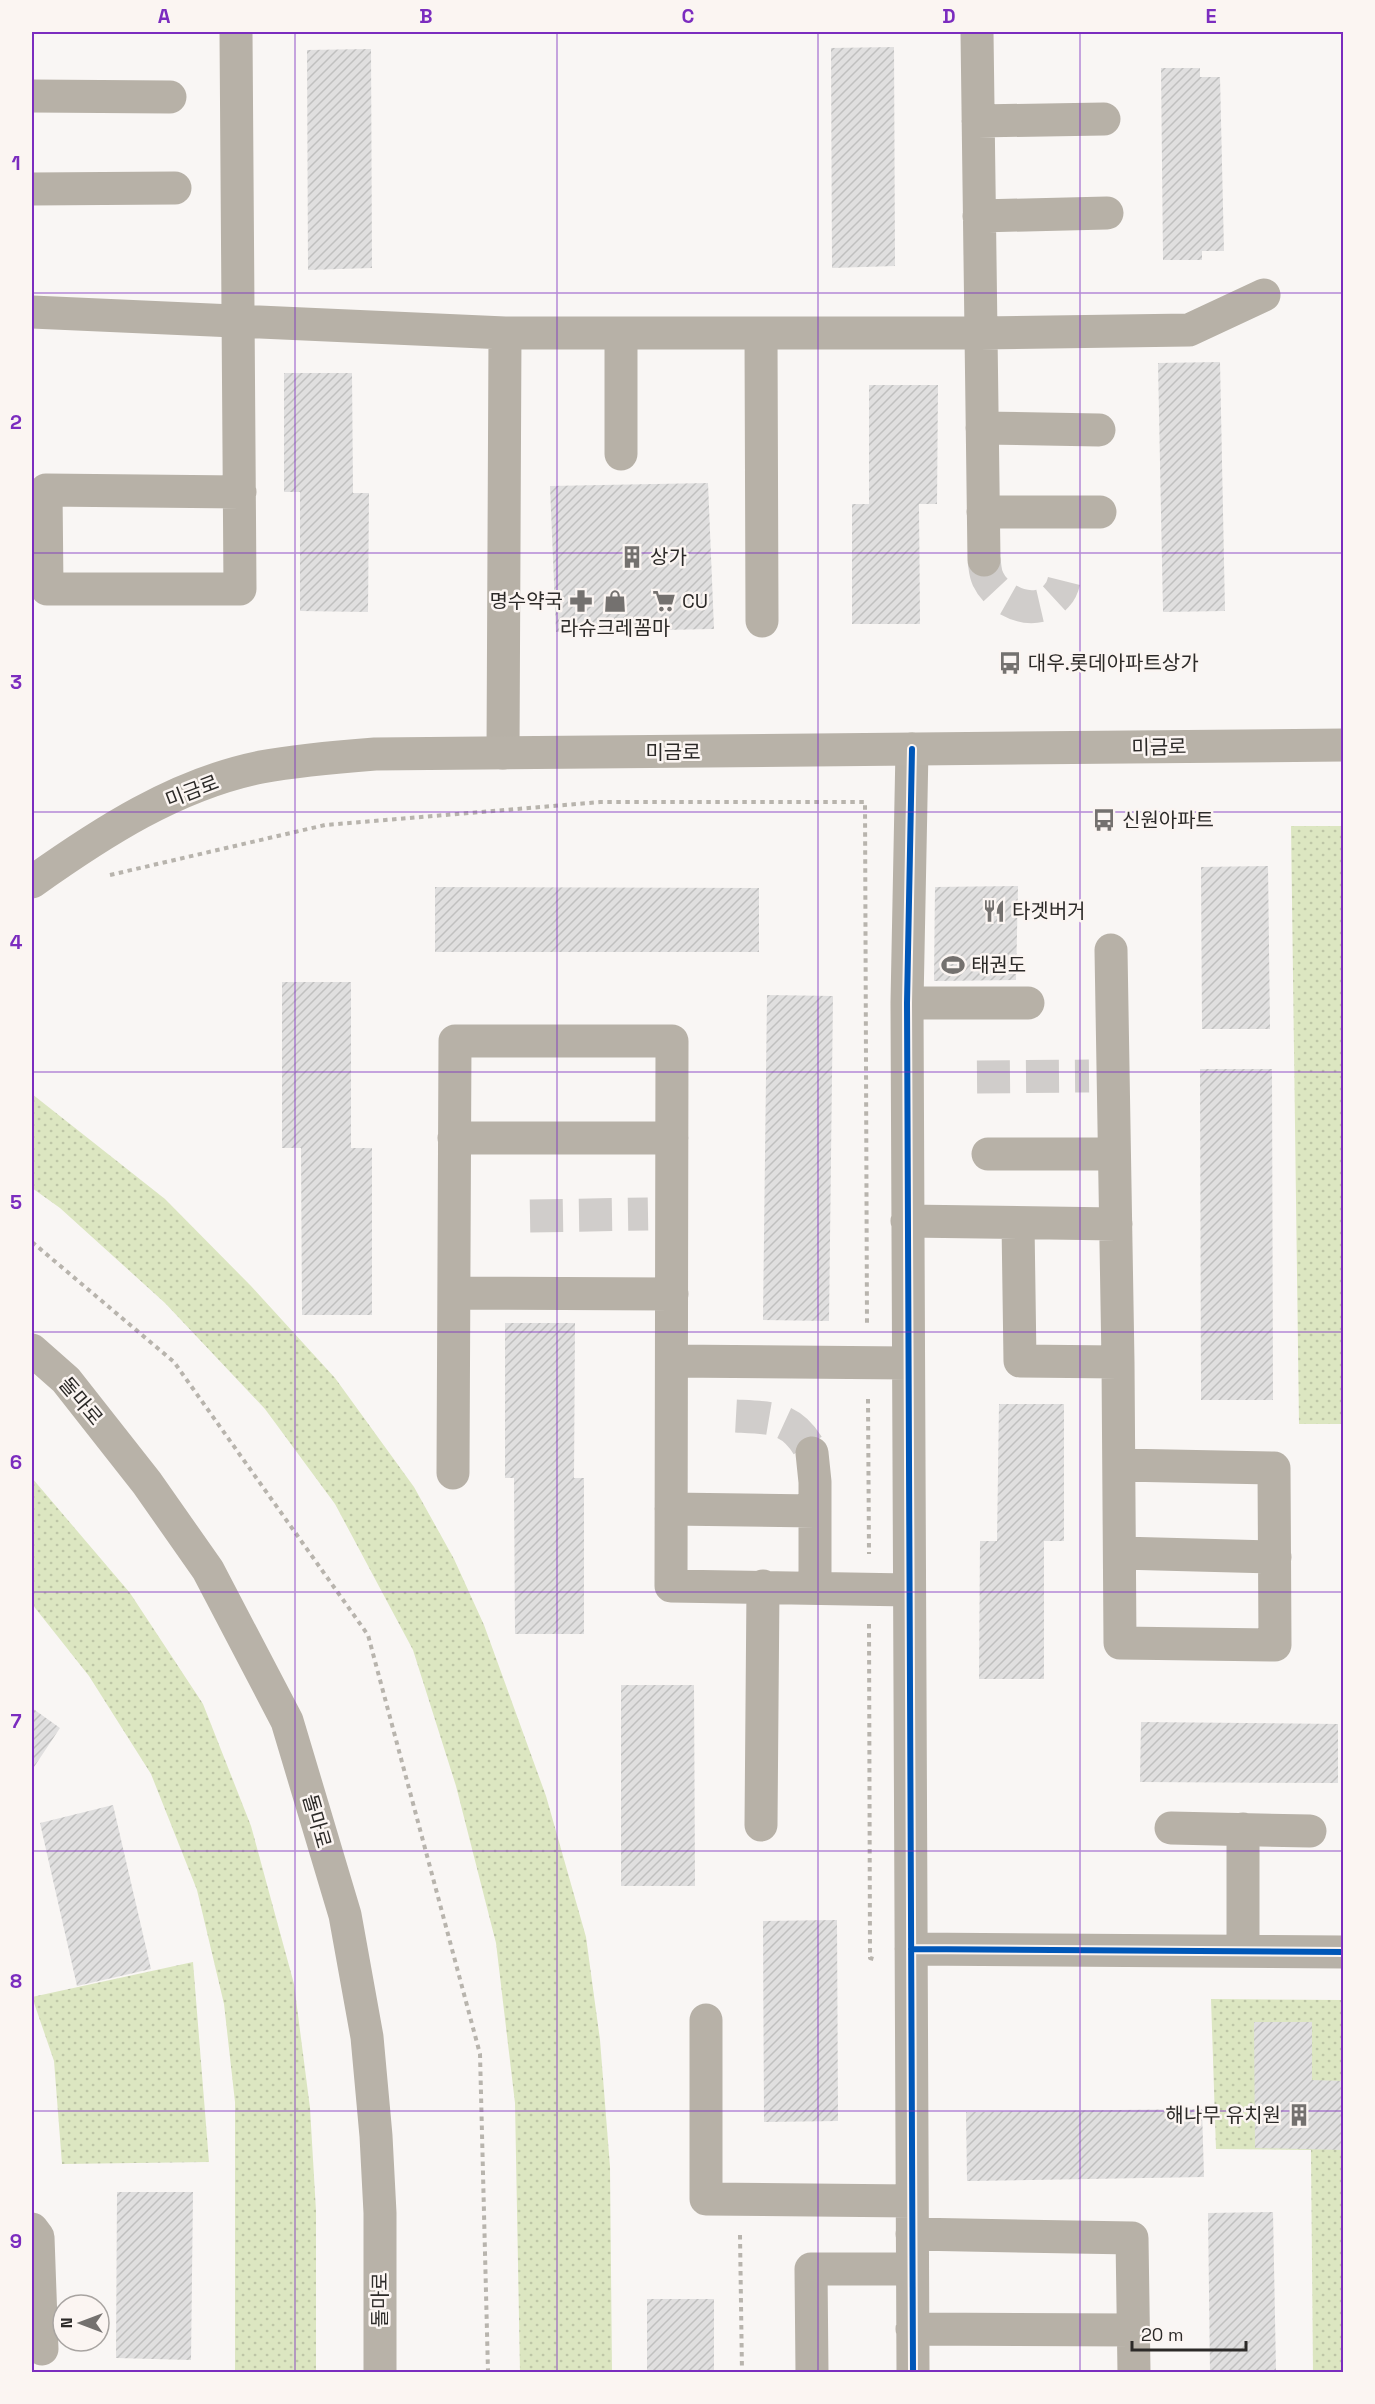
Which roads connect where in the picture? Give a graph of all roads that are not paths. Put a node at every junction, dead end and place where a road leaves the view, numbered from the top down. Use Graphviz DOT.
graph roads {
  1 [pos="236,32"];
  2 [pos="977,32"];
  3 [pos="32,96"];
  4 [pos="170,97"];
  5 [pos="1104,119"];
  6 [pos="978,121"];
  7 [pos="176,188"];
  8 [pos="32,189"];
  9 [pos="1107,213"];
  10 [pos="979,216"];
  11 [pos="1264,295"];
  12 [pos="32,312"];
  13 [pos="239,322"];
  14 [pos="505,333"];
  15 [pos="621,333"];
  16 [pos="760,333"];
  17 [pos="980,333"];
  18 [pos="982,428"];
  19 [pos="1099,430"];
  20 [pos="621,454"];
  21 [pos="240,492"];
  22 [pos="983,512"];
  23 [pos="1100,512"];
  24 [pos="984,560"];
  25 [pos="762,621"];
  26 [pos="1344,745"];
  27 [pos="912,749"];
  28 [pos="503,753"];
  29 [pos="32,882"];
  30 [pos="1111,950"];
  31 [pos="907,1003"];
  32 [pos="1028,1003"];
  33 [pos="454,1138"];
  34 [pos="672,1138"];
  35 [pos="988,1154"];
  36 [pos="1114,1154"];
  37 [pos="907,1221"];
  38 [pos="1018,1223"];
  39 [pos="1116,1224"];
  40 [pos="454,1293"];
  41 [pos="672,1294"];
  42 [pos="32,1350"];
  43 [pos="672,1361"];
  44 [pos="1118,1362"];
  45 [pos="908,1363"];
  46 [pos="812,1453"];
  47 [pos="1120,1465"];
  48 [pos="453,1473"];
  49 [pos="671,1509"];
  50 [pos="815,1511"];
  51 [pos="1120,1553"];
  52 [pos="1275,1557"];
  53 [pos="763,1586"];
  54 [pos="815,1588"];
  55 [pos="909,1590"];
  56 [pos="760,1825"];
  57 [pos="1172,1828"];
  58 [pos="1243,1829"];
  59 [pos="1310,1831"];
  60 [pos="911,1949"];
  61 [pos="1243,1951"];
  62 [pos="1344,1952"];
  63 [pos="706,2020"];
  64 [pos="912,2201"];
  65 [pos="32,2229"];
  66 [pos="912,2234"];
  67 [pos="912,2269"];
  68 [pos="912,2329"];
  69 [pos="1133,2330"];
  70 [pos="38,2357"];
  71 [pos="380,2373"];
  72 [pos="812,2373"];
  73 [pos="913,2373"];
  74 [pos="1134,2373"];
  1 -- 13 [label="street"];
  2 -- 6 [label="street"];
  3 -- 4 [label="street"];
  5 -- 6 [label="street"];
  6 -- 10 [label="street"];
  7 -- 8 [label="street"];
  9 -- 10 [label="street"];
  10 -- 17 [label="street"];
  11 -- 17 [label="street"];
  12 -- 13 [label="street"];
  13 -- 14 [label="street"];
  13 -- 21 [label="street"];
  14 -- 15 [label="street"];
  14 -- 28 [label="street"];
  15 -- 16 [label="street"];
  15 -- 20 [label="street"];
  16 -- 17 [label="street"];
  16 -- 25 [label="street"];
  17 -- 18 [label="street"];
  18 -- 19 [label="street"];
  18 -- 22 [label="street"];
  21 -- 21 [label="street"];
  22 -- 23 [label="street"];
  22 -- 24 [label="street"];
  26 -- 27 [label="main road, 미금로"];
  27 -- 28 [label="main road, 미금로"];
  27 -- 31 [label="street"];
  28 -- 29 [label="main road, 미금로"];
  30 -- 36 [label="street"];
  31 -- 32 [label="street"];
  31 -- 37 [label="street"];
  33 -- 34 [label="street"];
  33 -- 34 [label="street"];
  33 -- 40 [label="street"];
  34 -- 41 [label="street"];
  35 -- 36 [label="street"];
  36 -- 39 [label="street"];
  37 -- 38 [label="street"];
  37 -- 45 [label="street"];
  38 -- 39 [label="street"];
  38 -- 44 [label="street"];
  39 -- 44 [label="street"];
  40 -- 41 [label="street"];
  40 -- 48 [label="street"];
  41 -- 43 [label="street"];
  42 -- 71 [label="main road, 돌마로"];
  43 -- 45 [label="street"];
  43 -- 49 [label="street"];
  44 -- 47 [label="street"];
  45 -- 55 [label="street"];
  46 -- 50 [label="street"];
  47 -- 51 [label="street"];
  47 -- 52 [label="street"];
  49 -- 50 [label="street"];
  49 -- 53 [label="street"];
  50 -- 54 [label="street"];
  51 -- 52 [label="street"];
  51 -- 52 [label="street"];
  53 -- 54 [label="street"];
  53 -- 56 [label="street"];
  54 -- 55 [label="street"];
  55 -- 60 [label="street"];
  57 -- 58 [label="street"];
  58 -- 59 [label="street"];
  58 -- 61 [label="street"];
  60 -- 61 [label="street"];
  60 -- 64 [label="street"];
  61 -- 62 [label="street"];
  63 -- 64 [label="street"];
  64 -- 66 [label="street"];
  65 -- 70 [label="street"];
  66 -- 67 [label="street"];
  66 -- 69 [label="street"];
  67 -- 68 [label="street"];
  67 -- 72 [label="street"];
  68 -- 69 [label="street"];
  68 -- 73 [label="street"];
  69 -- 74 [label="street"];
}
